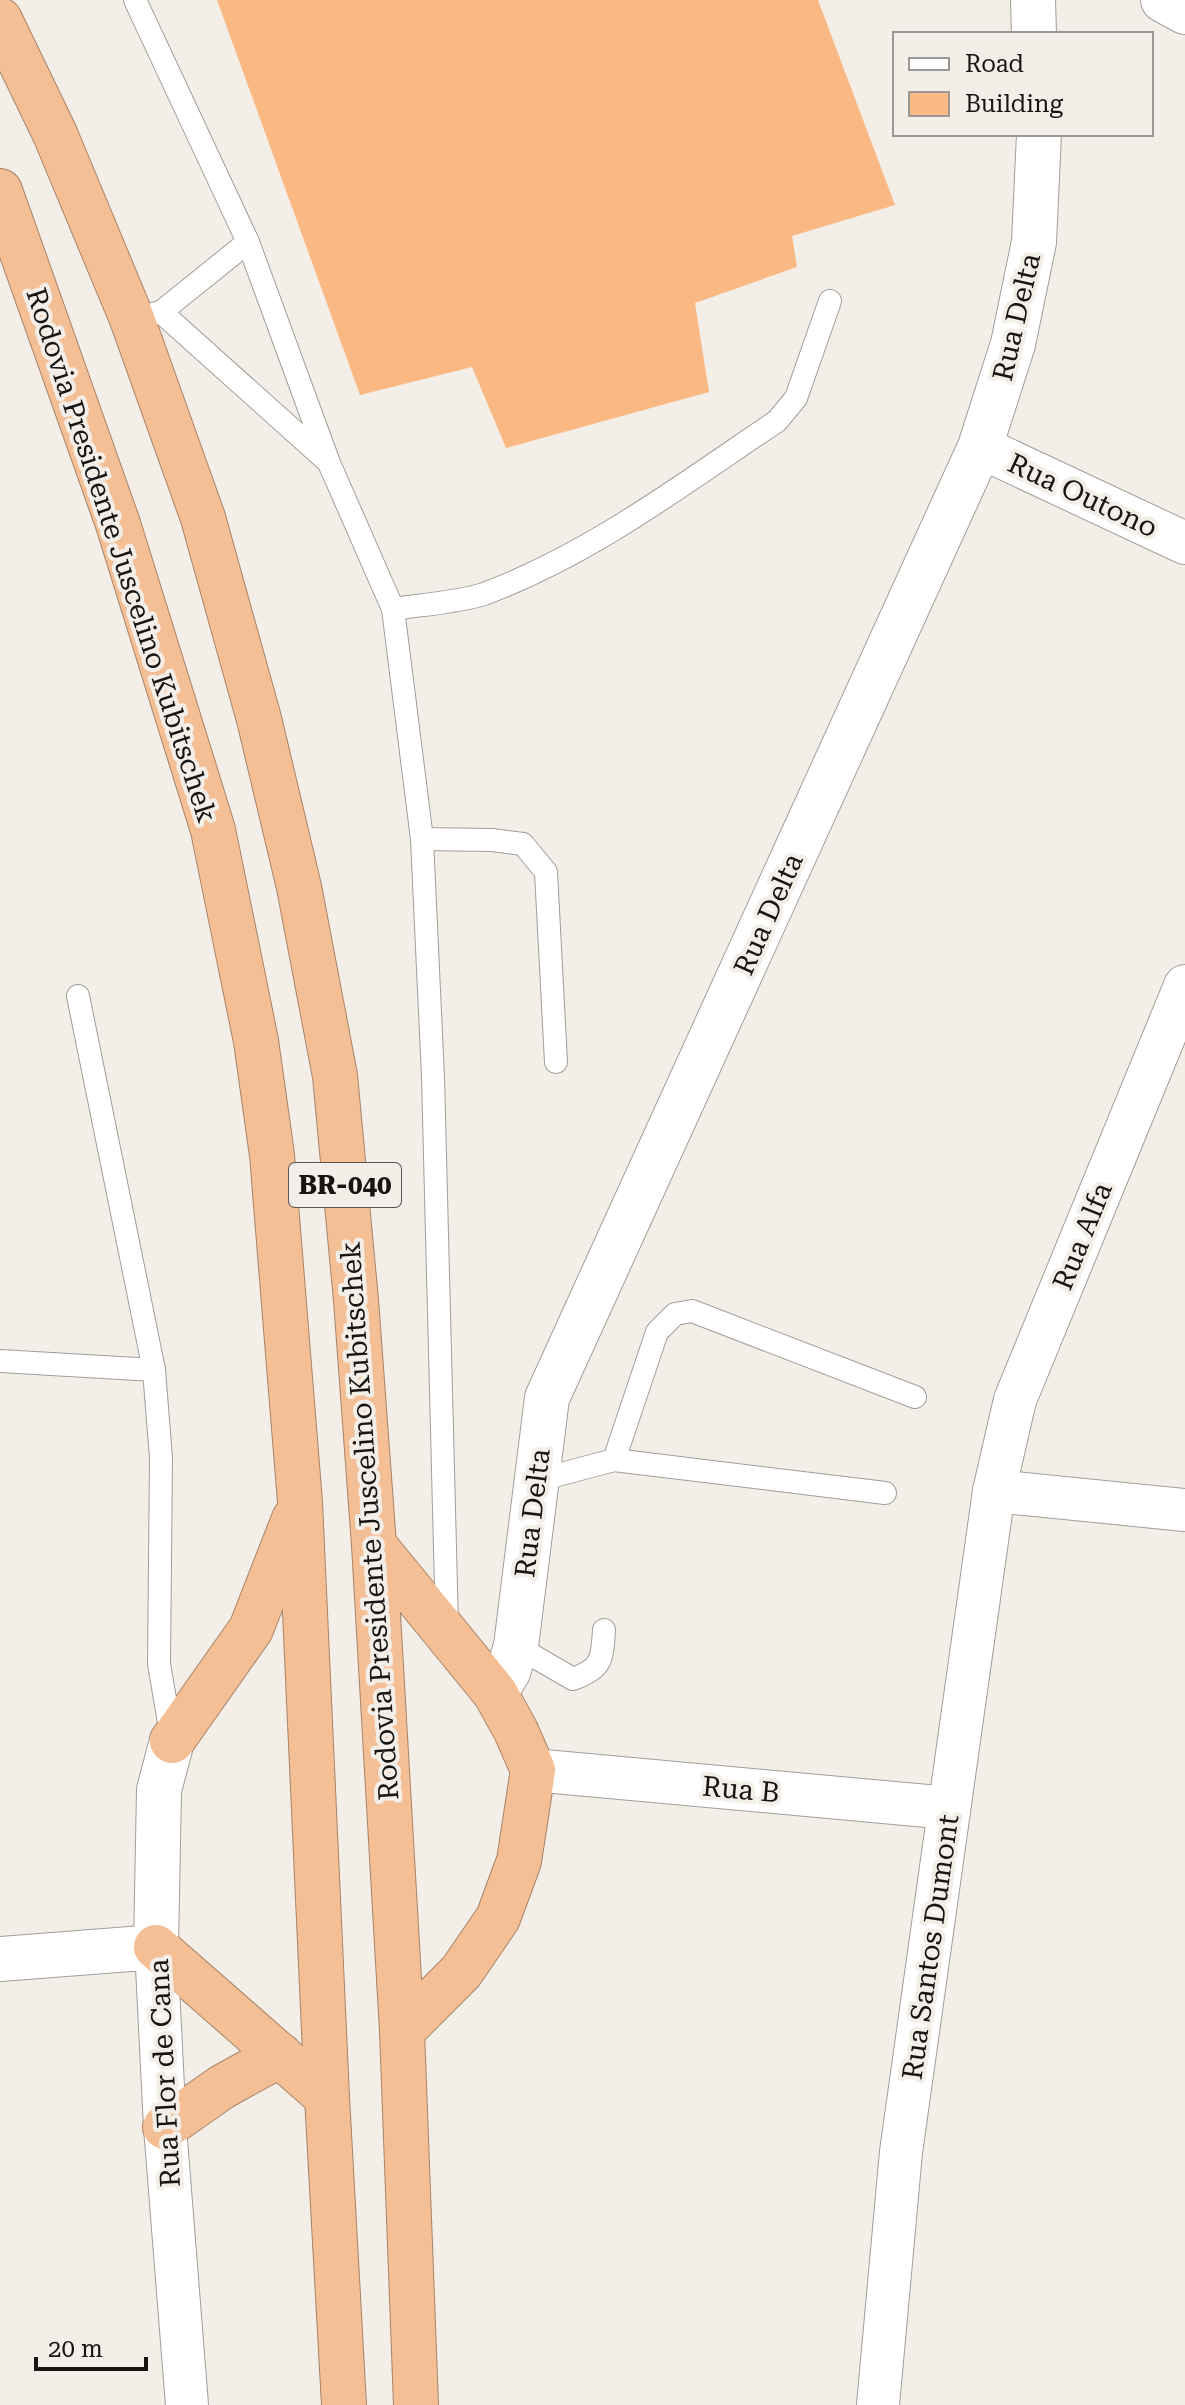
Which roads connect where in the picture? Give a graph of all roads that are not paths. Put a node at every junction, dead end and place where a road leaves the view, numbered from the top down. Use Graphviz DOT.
graph roads {
  1 [pos="135,0"];
  2 [pos="1033,0"];
  3 [pos="1163,0"];
  4 [pos="1185,12"];
  5 [pos="0,20"];
  6 [pos="1034,32"];
  7 [pos="1039,136"];
  8 [pos="0,191"];
  9 [pos="248,242"];
  10 [pos="830,301"];
  11 [pos="147,315"];
  12 [pos="980,447"];
  13 [pos="329,463"];
  14 [pos="1185,543"];
  15 [pos="393,609"];
  16 [pos="422,839"];
  17 [pos="1185,986"];
  18 [pos="78,996"];
  19 [pos="556,1062"];
  20 [pos="0,1361"];
  21 [pos="154,1370"];
  22 [pos="915,1397"];
  23 [pos="614,1460"];
  24 [pos="535,1481"];
  25 [pos="994,1491"];
  26 [pos="885,1493"];
  27 [pos="300,1502"];
  28 [pos="1185,1510"];
  29 [pos="374,1545"];
  30 [pos="604,1630"];
  31 [pos="447,1632"];
  32 [pos="516,1646"];
  33 [pos="495,1693"];
  34 [pos="172,1741"];
  35 [pos="533,1770"];
  36 [pos="949,1808"];
  37 [pos="156,1947"];
  38 [pos="0,1959"];
  39 [pos="402,2031"];
  40 [pos="280,2055"];
  41 [pos="327,2097"];
  42 [pos="165,2127"];
  43 [pos="187,2405"];
  44 [pos="344,2405"];
  45 [pos="416,2405"];
  46 [pos="878,2405"];
  1 -- 9 [label="lane"];
  2 -- 6 [label="street"];
  3 -- 4 [label="street"];
  5 -- 11 [label="highway, Rodovia Presidente Juscelino Kubitschek / BR-040"];
  7 -- 12 [label="street, Rua Delta"];
  8 -- 27 [label="highway, Rodovia Presidente Juscelino Kubitschek / BR-040"];
  9 -- 11 [label="lane"];
  9 -- 13 [label="lane"];
  10 -- 15 [label="lane"];
  11 -- 13 [label="lane"];
  11 -- 29 [label="highway, Rodovia Presidente Juscelino Kubitschek / BR-040"];
  12 -- 14 [label="street, Rua Outono"];
  12 -- 24 [label="street, Rua Delta"];
  13 -- 15 [label="lane"];
  15 -- 16 [label="lane"];
  16 -- 19 [label="lane"];
  16 -- 31 [label="lane"];
  17 -- 25 [label="street, Rua Alfa"];
  18 -- 21 [label="lane"];
  20 -- 21 [label="lane"];
  21 -- 34 [label="lane"];
  22 -- 23 [label="lane"];
  23 -- 24 [label="lane"];
  23 -- 26 [label="lane"];
  24 -- 32 [label="street, Rua Delta"];
  25 -- 28 [label="street"];
  25 -- 36 [label="street, Rua Santos Dumont"];
  27 -- 34 [label="highway"];
  27 -- 41 [label="highway, Rodovia Presidente Juscelino Kubitschek / BR-040"];
  29 -- 31 [label="highway"];
  29 -- 39 [label="highway, Rodovia Presidente Juscelino Kubitschek / BR-040"];
  30 -- 32 [label="lane"];
  31 -- 33 [label="highway"];
  32 -- 33 [label="street, Rua Delta"];
  33 -- 35 [label="highway"];
  34 -- 37 [label="street, Rua Flor de Cana"];
  35 -- 36 [label="street, Rua B"];
  35 -- 39 [label="highway"];
  36 -- 46 [label="street, Rua Santos Dumont"];
  37 -- 38 [label="street"];
  37 -- 40 [label="highway"];
  37 -- 42 [label="street, Rua Flor de Cana"];
  39 -- 45 [label="highway, Rodovia Presidente Juscelino Kubitschek / BR-040"];
  40 -- 41 [label="highway"];
  40 -- 42 [label="highway"];
  41 -- 44 [label="highway, Rodovia Presidente Juscelino Kubitschek / BR-040"];
  42 -- 43 [label="street, Rua Flor de Cana"];
}
